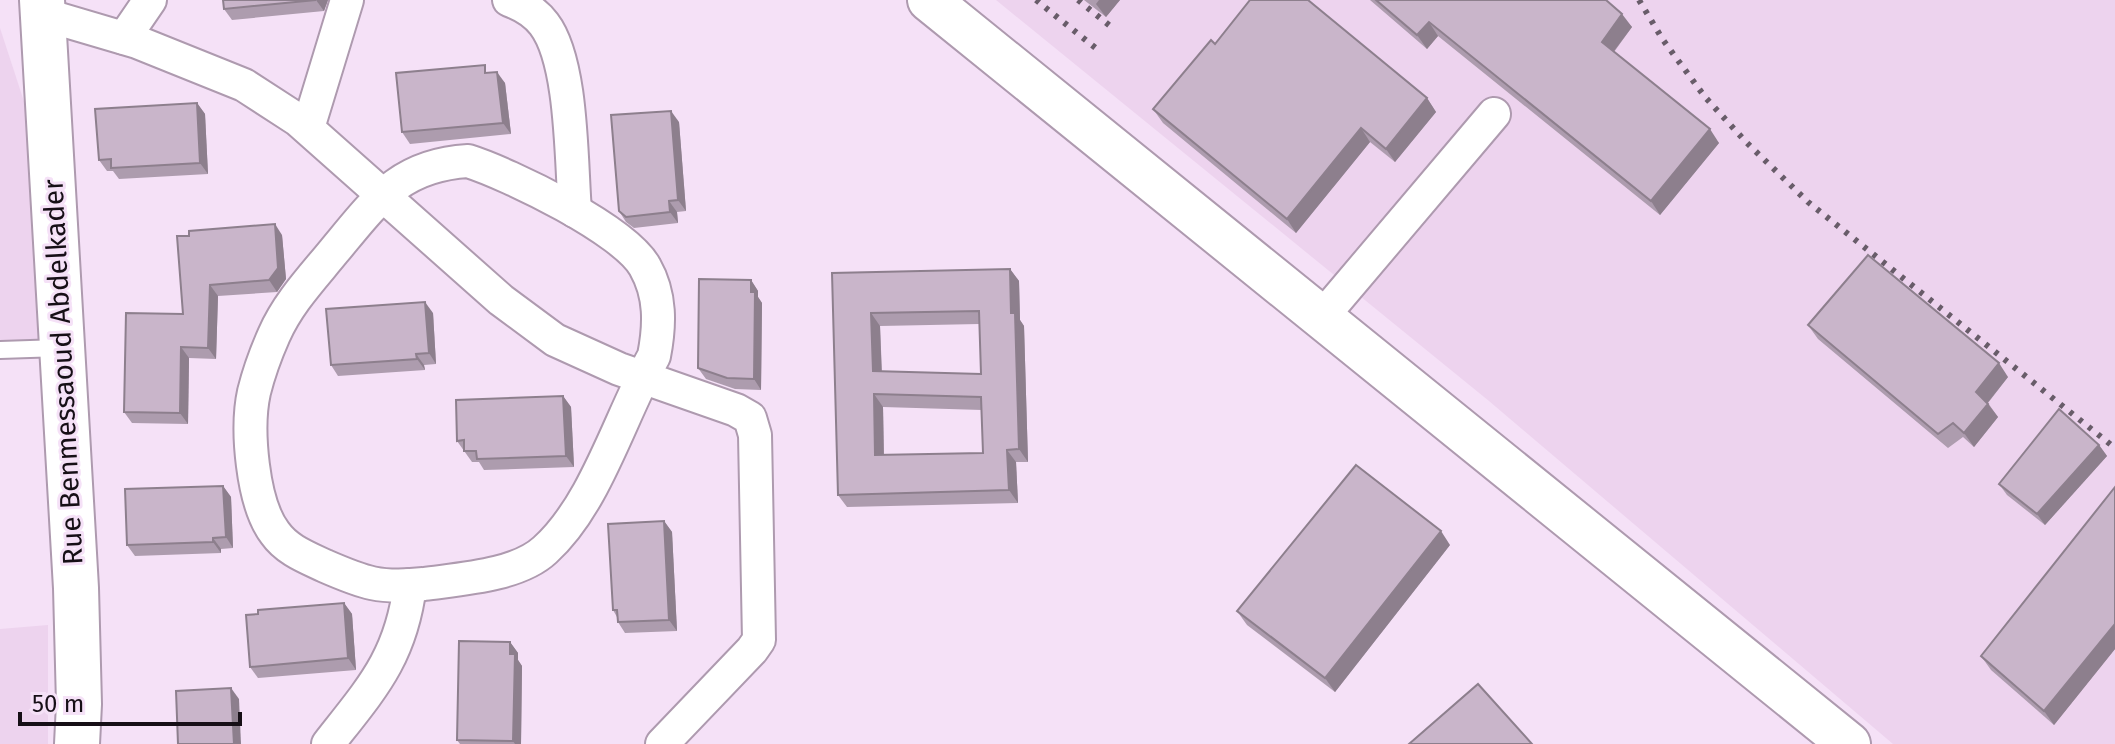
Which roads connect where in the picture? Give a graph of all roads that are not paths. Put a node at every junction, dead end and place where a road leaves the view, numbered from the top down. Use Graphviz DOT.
graph roads {
  1 [pos="150,0"];
  2 [pos="347,0"];
  3 [pos="509,0"];
  4 [pos="929,0"];
  5 [pos="42,7"];
  6 [pos="124,38"];
  7 [pos="1494,114"];
  8 [pos="308,128"];
  9 [pos="382,193"];
  10 [pos="575,211"];
  11 [pos="1322,317"];
  12 [pos="60,348"];
  13 [pos="0,350"];
  14 [pos="642,378"];
  15 [pos="410,585"];
  16 [pos="77,744"];
  17 [pos="328,744"];
  18 [pos="662,744"];
  19 [pos="1849,744"];
  1 -- 6 [label="street"];
  2 -- 8 [label="street"];
  3 -- 10 [label="street"];
  4 -- 11 [label="street"];
  5 -- 6 [label="street"];
  5 -- 12 [label="main road, Rue Benmessaoud Abdelkader"];
  6 -- 8 [label="street"];
  7 -- 11 [label="street"];
  8 -- 9 [label="street"];
  9 -- 10 [label="street"];
  9 -- 14 [label="street"];
  9 -- 15 [label="street"];
  10 -- 14 [label="street"];
  11 -- 19 [label="street"];
  12 -- 13 [label="lane"];
  12 -- 16 [label="main road, Rue Benmessaoud Abdelkader"];
  14 -- 15 [label="street"];
  14 -- 18 [label="street"];
  15 -- 17 [label="street"];
}
